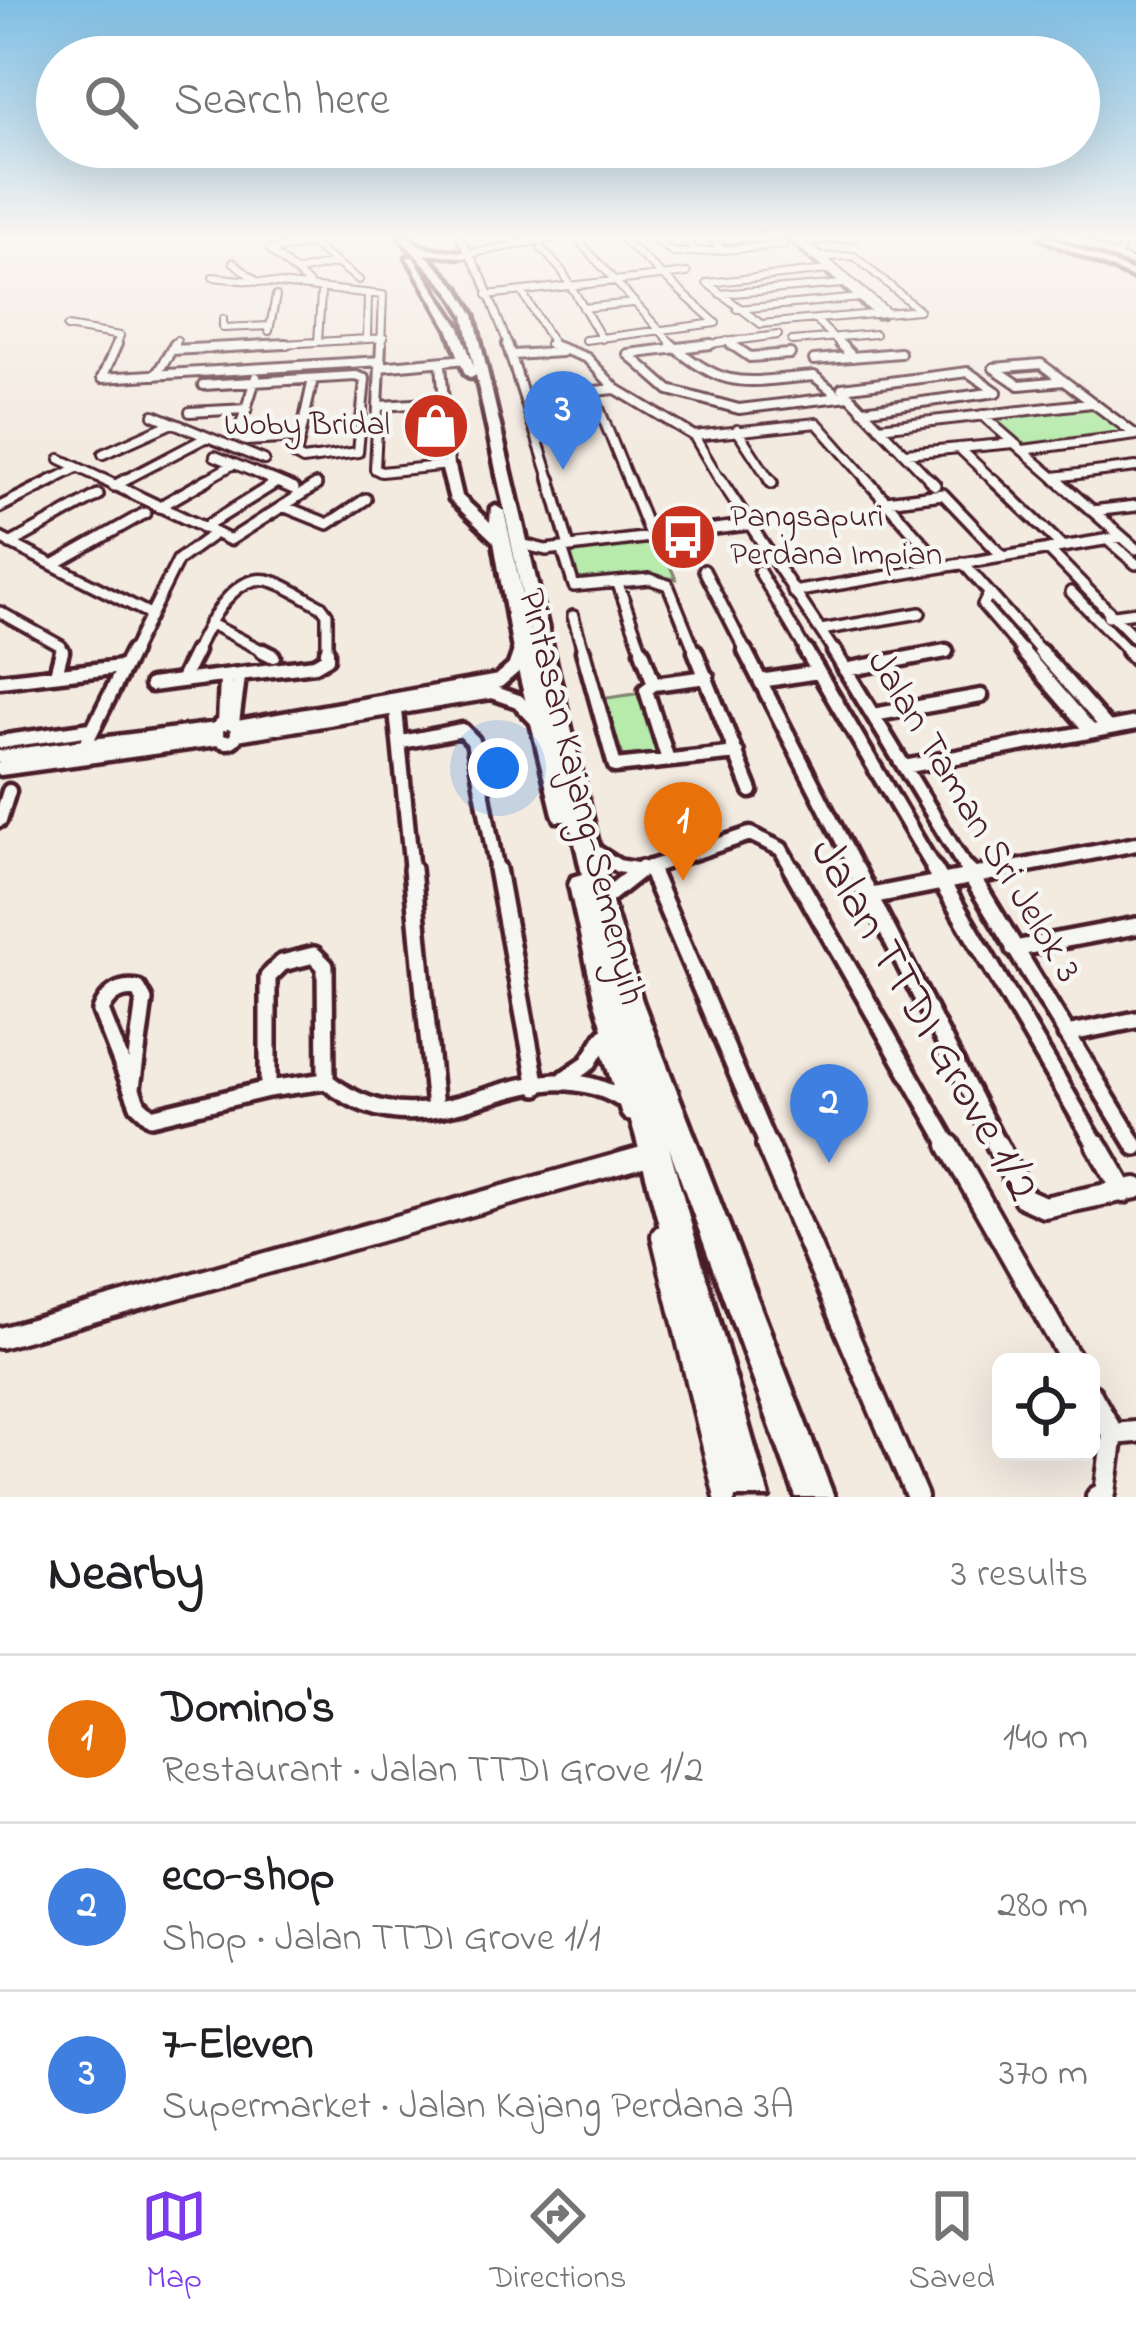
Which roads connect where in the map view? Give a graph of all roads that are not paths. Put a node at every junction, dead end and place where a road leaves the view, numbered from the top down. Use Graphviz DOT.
graph roads {
  1 [pos="273,308"];
  2 [pos="320,308"];
  3 [pos="368,308"];
  4 [pos="383,308"];
  5 [pos="441,308"];
  6 [pos="465,308"];
  7 [pos="492,308"];
  8 [pos="531,308"];
  9 [pos="583,308"];
  10 [pos="637,308"];
  11 [pos="699,308"];
  12 [pos="751,308"];
  13 [pos="802,308"];
  14 [pos="872,308"];
  15 [pos="873,308"];
  16 [pos="917,308"];
  17 [pos="737,309"];
  18 [pos="880,314"];
  19 [pos="223,320"];
  20 [pos="815,320"];
  21 [pos="270,326"];
  22 [pos="67,327"];
  23 [pos="758,328"];
  24 [pos="659,332"];
  25 [pos="874,334"];
  26 [pos="778,335"];
  27 [pos="833,337"];
  28 [pos="384,338"];
  29 [pos="367,339"];
  30 [pos="602,339"];
  31 [pos="722,339"];
  32 [pos="177,340"];
  33 [pos="585,340"];
  34 [pos="792,341"];
  35 [pos="318,342"];
  36 [pos="266,345"];
  37 [pos="675,345"];
  38 [pos="171,350"];
  39 [pos="568,351"];
  40 [pos="900,353"];
  41 [pos="790,354"];
  42 [pos="513,357"];
  43 [pos="853,357"];
  44 [pos="467,360"];
  45 [pos="814,360"];
  46 [pos="446,362"];
  47 [pos="382,364"];
  48 [pos="314,372"];
  49 [pos="156,375"];
  50 [pos="838,376"];
  51 [pos="256,379"];
  52 [pos="1064,381"];
  53 [pos="847,385"];
  54 [pos="203,386"];
  55 [pos="616,389"];
  56 [pos="592,391"];
  57 [pos="845,396"];
  58 [pos="528,397"];
  59 [pos="445,402"];
  60 [pos="1092,403"];
  61 [pos="380,406"];
  62 [pos="247,409"];
  63 [pos="739,409"];
  64 [pos="862,410"];
  65 [pos="190,412"];
  66 [pos="154,416"];
  67 [pos="982,416"];
  68 [pos="172,423"];
  69 [pos="879,427"];
  70 [pos="753,428"];
  71 [pos="737,430"];
  72 [pos="1136,435"];
  73 [pos="694,436"];
  74 [pos="207,437"];
  75 [pos="299,438"];
  76 [pos="1019,447"];
  77 [pos="959,448"];
  78 [pos="905,453"];
  79 [pos="103,454"];
  80 [pos="215,456"];
  81 [pos="60,460"];
  82 [pos="264,460"];
  83 [pos="234,464"];
  84 [pos="448,466"];
  85 [pos="1136,467"];
  86 [pos="77,468"];
  87 [pos="1054,477"];
  88 [pos="277,482"];
  89 [pos="772,483"];
  90 [pos="114,485"];
  91 [pos="316,485"];
  92 [pos="294,489"];
  93 [pos="939,489"];
  94 [pos="98,495"];
  95 [pos="366,500"];
  96 [pos="886,501"];
  97 [pos="283,506"];
  98 [pos="1136,506"];
  99 [pos="0,507"];
  100 [pos="159,507"];
  101 [pos="1092,511"];
  102 [pos="145,513"];
  103 [pos="747,525"];
  104 [pos="209,531"];
  105 [pos="651,537"];
  106 [pos="1122,537"];
  107 [pos="1108,539"];
  108 [pos="5,541"];
  109 [pos="509,543"];
  110 [pos="1063,547"];
  111 [pos="565,548"];
  112 [pos="1048,549"];
  113 [pos="1136,549"];
  114 [pos="546,550"];
  115 [pos="1003,556"];
  116 [pos="963,563"];
  117 [pos="1136,564"];
  118 [pos="53,565"];
  119 [pos="943,566"];
  120 [pos="523,569"];
  121 [pos="704,570"];
  122 [pos="759,571"];
  123 [pos="618,584"];
  124 [pos="794,592"];
  125 [pos="1071,592"];
  126 [pos="989,594"];
  127 [pos="0,612"];
  128 [pos="1136,612"];
  129 [pos="148,613"];
  130 [pos="920,613"];
  131 [pos="1114,615"];
  132 [pos="573,616"];
  133 [pos="1096,617"];
  134 [pos="209,623"];
  135 [pos="22,624"];
  136 [pos="0,627"];
  137 [pos="821,630"];
  138 [pos="1136,638"];
  139 [pos="521,645"];
  140 [pos="946,651"];
  141 [pos="273,656"];
  142 [pos="1136,659"];
  143 [pos="121,667"];
  144 [pos="845,670"];
  145 [pos="818,672"];
  146 [pos="56,674"];
  147 [pos="707,677"];
  148 [pos="233,678"];
  149 [pos="0,681"];
  150 [pos="760,681"];
  151 [pos="181,682"];
  152 [pos="654,684"];
  153 [pos="151,685"];
  154 [pos="981,696"];
  155 [pos="396,705"];
  156 [pos="873,715"];
  157 [pos="1136,723"];
  158 [pos="543,727"];
  159 [pos="1108,728"];
  160 [pos="91,729"];
  161 [pos="228,729"];
  162 [pos="1091,731"];
  163 [pos="0,742"];
  164 [pos="402,742"];
  165 [pos="82,751"];
  166 [pos="737,753"];
  167 [pos="0,758"];
  168 [pos="668,760"];
  169 [pos="904,767"];
  170 [pos="0,769"];
  171 [pos="9,791"];
  172 [pos="752,791"];
  173 [pos="0,820"];
  174 [pos="584,843"];
  175 [pos="1136,844"];
  176 [pos="643,868"];
  177 [pos="970,875"];
  178 [pos="940,883"];
  179 [pos="871,896"];
  180 [pos="600,903"];
  181 [pos="1136,926"];
  182 [pos="1015,949"];
  183 [pos="606,1019"];
  184 [pos="1136,1020"];
  185 [pos="1066,1034"];
  186 [pos="566,1078"];
  187 [pos="326,1081"];
  188 [pos="537,1087"];
  189 [pos="132,1088"];
  190 [pos="268,1089"];
  191 [pos="626,1102"];
  192 [pos="435,1109"];
  193 [pos="1133,1139"];
  194 [pos="642,1156"];
  195 [pos="1130,1190"];
  196 [pos="0,1338"];
  197 [pos="1067,1353"];
  198 [pos="1100,1405"];
  199 [pos="1125,1433"];
  200 [pos="725,1497"];
  201 [pos="750,1497"];
  202 [pos="814,1497"];
  203 [pos="917,1497"];
  204 [pos="1097,1497"];
  1 -- 21 [label="street"];
  2 -- 35 [label="street"];
  3 -- 29 [label="street"];
  4 -- 28 [label="street"];
  5 -- 44 [label="highway, Pintasan Kajang-Semenyih"];
  6 -- 109 [label="highway, Pintasan Kajang-Semenyih"];
  7 -- 42 [label="street"];
  8 -- 39 [label="street"];
  9 -- 30 [label="street"];
  10 -- 24 [label="street"];
  11 -- 24 [label="street"];
  12 -- 17 [label="street"];
  13 -- 20 [label="street"];
  14 -- 18 [label="street"];
  15 -- 18 [label="street"];
  16 -- 18 [label="street"];
  17 -- 23 [label="street"];
  18 -- 20 [label="street"];
  19 -- 21 [label="street"];
  20 -- 23 [label="street"];
  20 -- 27 [label="street"];
  21 -- 36 [label="street"];
  22 -- 49 [label="street"];
  23 -- 31 [label="street"];
  24 -- 30 [label="street"];
  24 -- 37 [label="street"];
  25 -- 27 [label="street"];
  26 -- 31 [label="street"];
  27 -- 34 [label="street"];
  27 -- 43 [label="street"];
  28 -- 29 [label="street"];
  28 -- 47 [label="street"];
  29 -- 35 [label="street"];
  30 -- 33 [label="street"];
  31 -- 37 [label="street"];
  31 -- 41 [label="street"];
  32 -- 38 [label="street"];
  35 -- 36 [label="street"];
  36 -- 38 [label="street"];
  37 -- 57 [label="street"];
  37 -- 63 [label="street"];
  38 -- 49 [label="street"];
  39 -- 42 [label="street"];
  39 -- 55 [label="street"];
  40 -- 43 [label="street"];
  42 -- 58 [label="street"];
  43 -- 45 [label="street"];
  44 -- 46 [label="highway"];
  44 -- 109 [label="highway, Pintasan Kajang-Semenyih"];
  46 -- 47 [label="street"];
  46 -- 59 [label="street"];
  47 -- 48 [label="street"];
  47 -- 61 [label="street"];
  48 -- 49 [label="street"];
  48 -- 51 [label="street"];
  48 -- 75 [label="street"];
  48 -- 75 [label="street"];
  49 -- 51 [label="street"];
  50 -- 53 [label="street"];
  51 -- 54 [label="street"];
  51 -- 62 [label="street"];
  52 -- 52 [label="street"];
  52 -- 60 [label="street"];
  53 -- 57 [label="street"];
  53 -- 64 [label="street"];
  55 -- 56 [label="street"];
  55 -- 73 [label="street"];
  56 -- 58 [label="street"];
  56 -- 105 [label="street"];
  57 -- 63 [label="street"];
  57 -- 64 [label="street"];
  58 -- 111 [label="street"];
  59 -- 61 [label="street"];
  59 -- 84 [label="street"];
  60 -- 67 [label="street"];
  60 -- 72 [label="street"];
  61 -- 84 [label="street"];
  62 -- 65 [label="street"];
  62 -- 75 [label="street"];
  63 -- 70 [label="street"];
  64 -- 69 [label="street"];
  66 -- 68 [label="street"];
  67 -- 69 [label="street"];
  67 -- 76 [label="street"];
  68 -- 74 [label="street"];
  68 -- 79 [label="street"];
  69 -- 78 [label="street"];
  70 -- 71 [label="street"];
  70 -- 96 [label="street"];
  71 -- 73 [label="street"];
  71 -- 89 [label="street"];
  72 -- 76 [label="street"];
  73 -- 103 [label="street, Jalan Taman Sri Jelok 3"];
  74 -- 82 [label="street"];
  74 -- 90 [label="street"];
  76 -- 77 [label="street"];
  76 -- 87 [label="street"];
  77 -- 78 [label="street"];
  77 -- 110 [label="street"];
  78 -- 93 [label="street"];
  80 -- 83 [label="street"];
  81 -- 86 [label="street"];
  83 -- 88 [label="street"];
  83 -- 100 [label="street"];
  84 -- 109 [label="highway"];
  85 -- 87 [label="street"];
  86 -- 90 [label="street"];
  86 -- 99 [label="street"];
  87 -- 101 [label="street"];
  88 -- 92 [label="street"];
  88 -- 104 [label="street"];
  90 -- 100 [label="street"];
  91 -- 97 [label="street"];
  93 -- 96 [label="street"];
  93 -- 115 [label="street"];
  94 -- 108 [label="street"];
  95 -- 97 [label="street"];
  96 -- 119 [label="street"];
  97 -- 104 [label="street"];
  98 -- 101 [label="street"];
  100 -- 104 [label="street"];
  101 -- 106 [label="street"];
  102 -- 118 [label="street"];
  103 -- 105 [label="street"];
  103 -- 124 [label="street, Jalan Taman Sri Jelok 3"];
  104 -- 129 [label="street"];
  105 -- 111 [label="street"];
  106 -- 107 [label="street"];
  106 -- 113 [label="street"];
  107 -- 110 [label="street"];
  107 -- 117 [label="street"];
  108 -- 118 [label="street"];
  109 -- 114 [label="street"];
  109 -- 120 [label="highway, Pintasan Kajang-Semenyih"];
  109 -- 139 [label="highway, Pintasan Kajang-Semenyih"];
  110 -- 112 [label="street"];
  111 -- 114 [label="street"];
  111 -- 123 [label="street"];
  112 -- 115 [label="street"];
  112 -- 131 [label="street"];
  114 -- 120 [label="street"];
  115 -- 116 [label="street"];
  116 -- 119 [label="street"];
  116 -- 126 [label="street"];
  118 -- 129 [label="street"];
  119 -- 124 [label="street"];
  120 -- 174 [label="highway, Pintasan Kajang-Semenyih"];
  121 -- 150 [label="street"];
  122 -- 145 [label="street, Jalan Taman Sri Jelok 3"];
  123 -- 147 [label="street"];
  123 -- 152 [label="street"];
  124 -- 137 [label="street, Jalan Taman Sri Jelok 3"];
  125 -- 133 [label="street"];
  126 -- 159 [label="street"];
  126 -- 162 [label="street"];
  127 -- 135 [label="street"];
  128 -- 131 [label="street"];
  129 -- 143 [label="street"];
  130 -- 137 [label="street"];
  131 -- 133 [label="street"];
  131 -- 138 [label="street"];
  132 -- 168 [label="street"];
  133 -- 142 [label="street"];
  134 -- 141 [label="street"];
  134 -- 148 [label="street"];
  134 -- 151 [label="street"];
  135 -- 136 [label="street"];
  135 -- 146 [label="street"];
  137 -- 144 [label="street, Jalan Taman Sri Jelok 3"];
  139 -- 155 [label="street"];
  139 -- 158 [label="highway, Pintasan Kajang-Semenyih"];
  140 -- 144 [label="street"];
  143 -- 146 [label="street"];
  143 -- 160 [label="street"];
  144 -- 156 [label="street, Jalan Taman Sri Jelok 3"];
  145 -- 150 [label="street"];
  145 -- 178 [label="street, Jalan Taman Sri Jelok 3"];
  146 -- 149 [label="street"];
  147 -- 152 [label="street"];
  147 -- 166 [label="street"];
  148 -- 151 [label="street"];
  148 -- 161 [label="street"];
  150 -- 179 [label="street"];
  151 -- 153 [label="street"];
  152 -- 168 [label="street"];
  154 -- 156 [label="street"];
  155 -- 158 [label="street"];
  155 -- 161 [label="street"];
  155 -- 164 [label="street"];
  156 -- 169 [label="street, Jalan Taman Sri Jelok 3"];
  157 -- 159 [label="street"];
  158 -- 183 [label="highway, Pintasan Kajang-Semenyih"];
  159 -- 162 [label="street"];
  160 -- 163 [label="street"];
  160 -- 165 [label="street"];
  161 -- 165 [label="street"];
  162 -- 169 [label="street"];
  164 -- 188 [label="street"];
  164 -- 192 [label="street"];
  165 -- 167 [label="street"];
  165 -- 170 [label="street"];
  166 -- 168 [label="street"];
  166 -- 172 [label="street"];
  169 -- 177 [label="street, Jalan Taman Sri Jelok 3"];
  171 -- 173 [label="street"];
  174 -- 176 [label="street"];
  174 -- 180 [label="highway, Pintasan Kajang-Semenyih"];
  175 -- 177 [label="street"];
  176 -- 180 [label="street"];
  176 -- 197 [label="street, Jalan TTDI Grove 1/2"];
  176 -- 203 [label="street"];
  177 -- 178 [label="street"];
  177 -- 182 [label="street, Jalan Taman Sri Jelok 3"];
  178 -- 179 [label="street"];
  178 -- 195 [label="street, Jalan Taman Sri Jelok 3"];
  179 -- 195 [label="street, Jalan Taman Sri Jelok 3"];
  180 -- 202 [label="highway, Pintasan Kajang-Semenyih"];
  181 -- 182 [label="street"];
  182 -- 185 [label="street, Jalan Taman Sri Jelok 3"];
  183 -- 186 [label="street"];
  183 -- 191 [label="street"];
  183 -- 201 [label="highway, Pintasan Kajang-Semenyih"];
  184 -- 185 [label="street"];
  185 -- 193 [label="street, Jalan Taman Sri Jelok 3"];
  186 -- 188 [label="street"];
  186 -- 191 [label="street"];
  187 -- 190 [label="street"];
  187 -- 190 [label="street"];
  187 -- 192 [label="street"];
  188 -- 192 [label="street"];
  189 -- 189 [label="street"];
  189 -- 190 [label="street"];
  191 -- 194 [label="street"];
  194 -- 196 [label="street"];
  194 -- 200 [label="street"];
  198 -- 199 [label="street"];
  199 -- 204 [label="street"];
}
